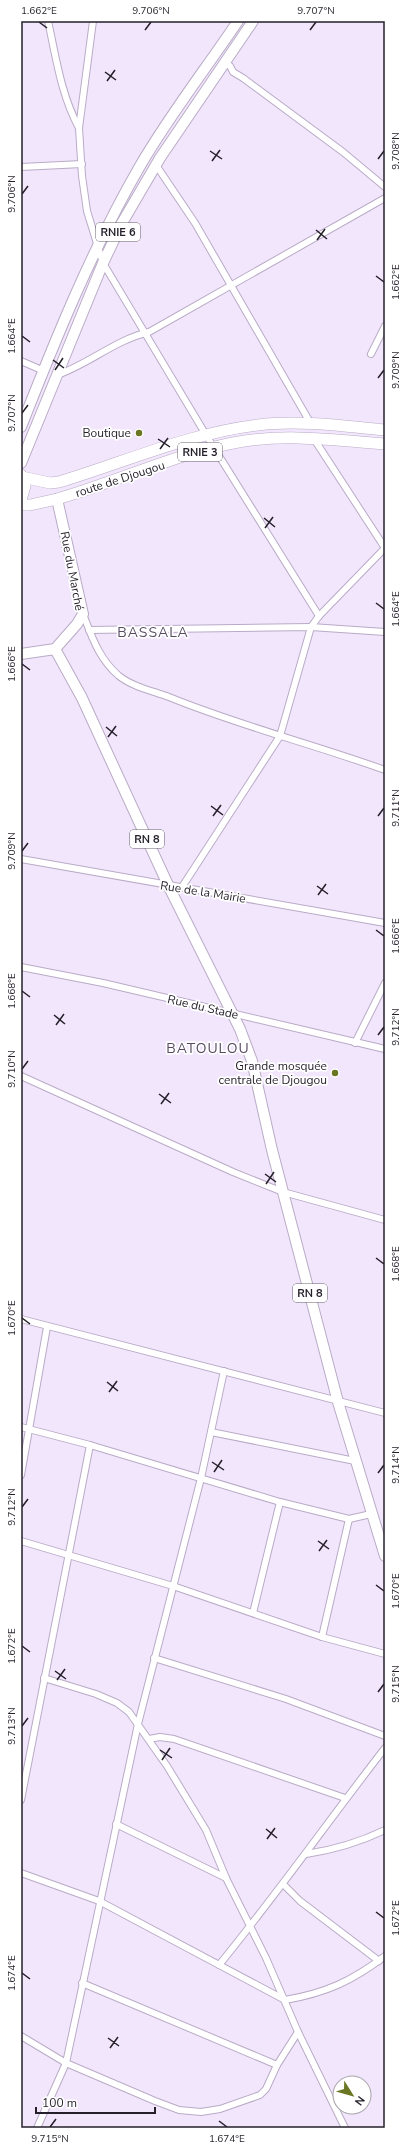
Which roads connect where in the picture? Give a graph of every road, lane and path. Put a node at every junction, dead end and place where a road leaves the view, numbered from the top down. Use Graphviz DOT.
graph roads {
  1 [pos="48,21"];
  2 [pos="93,21"];
  3 [pos="238,21"];
  4 [pos="253,21"];
  5 [pos="224,64"];
  6 [pos="79,128"];
  7 [pos="82,164"];
  8 [pos="156,165"];
  9 [pos="21,167"];
  10 [pos="385,187"];
  11 [pos="385,198"];
  12 [pos="97,246"];
  13 [pos="103,263"];
  14 [pos="232,287"];
  15 [pos="385,326"];
  16 [pos="144,333"];
  17 [pos="371,354"];
  18 [pos="21,361"];
  19 [pos="44,371"];
  20 [pos="56,376"];
  21 [pos="311,424"];
  22 [pos="21,428"];
  23 [pos="385,430"];
  24 [pos="206,435"];
  25 [pos="314,438"];
  26 [pos="385,444"];
  27 [pos="214,448"];
  28 [pos="21,463"];
  29 [pos="22,476"];
  30 [pos="57,499"];
  31 [pos="21,500"];
  32 [pos="21,505"];
  33 [pos="385,548"];
  34 [pos="83,614"];
  35 [pos="318,616"];
  36 [pos="311,627"];
  37 [pos="89,630"];
  38 [pos="385,632"];
  39 [pos="55,649"];
  40 [pos="21,654"];
  41 [pos="280,736"];
  42 [pos="385,770"];
  43 [pos="21,859"];
  44 [pos="170,887"];
  45 [pos="182,887"];
  46 [pos="385,923"];
  47 [pos="21,967"];
  48 [pos="385,983"];
  49 [pos="231,1014"];
  50 [pos="355,1043"];
  51 [pos="385,1049"];
  52 [pos="21,1076"];
  53 [pos="283,1192"];
  54 [pos="385,1220"];
  55 [pos="21,1319"];
  56 [pos="46,1327"];
  57 [pos="224,1371"];
  58 [pos="338,1402"];
  59 [pos="385,1413"];
  60 [pos="21,1427"];
  61 [pos="29,1429"];
  62 [pos="211,1432"];
  63 [pos="90,1445"];
  64 [pos="355,1461"];
  65 [pos="21,1475"];
  66 [pos="201,1478"];
  67 [pos="280,1502"];
  68 [pos="371,1514"];
  69 [pos="349,1518"];
  70 [pos="21,1541"];
  71 [pos="68,1555"];
  72 [pos="385,1556"];
  73 [pos="173,1586"];
  74 [pos="253,1613"];
  75 [pos="322,1637"];
  76 [pos="385,1654"];
  77 [pos="154,1658"];
  78 [pos="44,1678"];
  79 [pos="138,1724"];
  80 [pos="385,1736"];
  81 [pos="149,1739"];
  82 [pos="385,1748"];
  83 [pos="24,1768"];
  84 [pos="345,1798"];
  85 [pos="21,1800"];
  86 [pos="116,1824"];
  87 [pos="385,1830"];
  88 [pos="306,1854"];
  89 [pos="21,1873"];
  90 [pos="226,1878"];
  91 [pos="283,1884"];
  92 [pos="99,1901"];
  93 [pos="250,1927"];
  94 [pos="385,1956"];
  95 [pos="379,1961"];
  96 [pos="219,1965"];
  97 [pos="82,1983"];
  98 [pos="285,2000"];
  99 [pos="298,2032"];
  100 [pos="21,2036"];
  101 [pos="66,2063"];
  102 [pos="277,2065"];
  103 [pos="37,2128"];
  104 [pos="345,2128"];
  1 -- 6 [label="street"];
  2 -- 6 [label="street"];
  3 -- 12 [label="main road, RNIE 6"];
  4 -- 5 [label="main road, RNIE 6"];
  5 -- 8 [label="main road, RNIE 6"];
  5 -- 10 [label="street"];
  6 -- 7 [label="street"];
  7 -- 9 [label="street"];
  7 -- 12 [label="street"];
  8 -- 13 [label="main road, RNIE 6"];
  8 -- 14 [label="street"];
  11 -- 14 [label="street"];
  12 -- 13 [label="street"];
  12 -- 19 [label="main road, RNIE 6"];
  13 -- 16 [label="street"];
  13 -- 20 [label="main road, RNIE 6"];
  14 -- 16 [label="street"];
  14 -- 21 [label="street"];
  15 -- 17 [label="street"];
  16 -- 20 [label="street"];
  16 -- 24 [label="street"];
  18 -- 19 [label="street"];
  19 -- 22 [label="main road, RNIE 6"];
  20 -- 28 [label="main road, RNIE 6"];
  21 -- 23 [label="highway, RNIE 3"];
  21 -- 24 [label="highway, RNIE 3"];
  24 -- 27 [label="street"];
  24 -- 29 [label="highway, RNIE 3"];
  25 -- 26 [label="highway, route de Djougou / RNIE 3"];
  25 -- 27 [label="highway, route de Djougou / RNIE 3"];
  25 -- 33 [label="street"];
  27 -- 30 [label="highway, route de Djougou / RNIE 3"];
  27 -- 35 [label="street"];
  29 -- 31 [label="highway, RNIE 3"];
  30 -- 32 [label="highway, route de Djougou / RNIE 3"];
  30 -- 34 [label="main road, Rue du Marché"];
  33 -- 35 [label="street"];
  34 -- 37 [label="street"];
  34 -- 39 [label="main road, Rue du Marché"];
  35 -- 36 [label="street"];
  36 -- 37 [label="street"];
  36 -- 38 [label="street"];
  36 -- 41 [label="street"];
  37 -- 41 [label="street"];
  39 -- 40 [label="main road"];
  39 -- 44 [label="main road, RN 8"];
  41 -- 42 [label="street"];
  41 -- 45 [label="street"];
  43 -- 44 [label="street, Rue de la Mairie"];
  44 -- 45 [label="street, Rue de la Mairie"];
  44 -- 49 [label="main road, RN 8"];
  45 -- 46 [label="street, Rue de la Mairie"];
  47 -- 49 [label="street, Rue du Stade"];
  48 -- 50 [label="street"];
  49 -- 50 [label="street, Rue du Stade"];
  49 -- 53 [label="main road, RN 8"];
  50 -- 51 [label="street, Rue du Stade"];
  52 -- 53 [label="street"];
  53 -- 54 [label="street"];
  53 -- 58 [label="main road, RN 8"];
  55 -- 56 [label="street"];
  56 -- 57 [label="street"];
  56 -- 61 [label="street"];
  57 -- 58 [label="street"];
  57 -- 62 [label="street"];
  58 -- 59 [label="street"];
  58 -- 64 [label="main road, RN 8"];
  60 -- 61 [label="street"];
  61 -- 63 [label="street"];
  61 -- 65 [label="street"];
  62 -- 64 [label="street"];
  62 -- 66 [label="street"];
  63 -- 66 [label="street"];
  63 -- 71 [label="street"];
  64 -- 68 [label="main road, RN 8"];
  66 -- 67 [label="street"];
  66 -- 73 [label="street"];
  67 -- 69 [label="street"];
  67 -- 74 [label="street"];
  68 -- 69 [label="street"];
  68 -- 72 [label="main road, RN 8"];
  69 -- 75 [label="street"];
  70 -- 71 [label="street"];
  71 -- 73 [label="street"];
  71 -- 78 [label="street"];
  73 -- 74 [label="street"];
  73 -- 77 [label="street"];
  74 -- 75 [label="street"];
  75 -- 76 [label="street"];
  77 -- 79 [label="street"];
  77 -- 80 [label="street"];
  78 -- 79 [label="street"];
  78 -- 83 [label="street"];
  79 -- 81 [label="street"];
  79 -- 86 [label="street"];
  81 -- 84 [label="street"];
  81 -- 90 [label="street"];
  82 -- 84 [label="street"];
  83 -- 85 [label="street"];
  84 -- 88 [label="street"];
  86 -- 90 [label="street"];
  86 -- 92 [label="street"];
  87 -- 88 [label="street"];
  88 -- 91 [label="street"];
  89 -- 92 [label="street"];
  90 -- 93 [label="street"];
  91 -- 93 [label="street"];
  91 -- 95 [label="street"];
  92 -- 96 [label="street"];
  92 -- 97 [label="street"];
  93 -- 96 [label="street"];
  93 -- 98 [label="street"];
  94 -- 95 [label="street"];
  95 -- 98 [label="street"];
  96 -- 98 [label="street"];
  97 -- 101 [label="street"];
  97 -- 102 [label="street"];
  98 -- 99 [label="street"];
  99 -- 102 [label="street"];
  99 -- 104 [label="street"];
  100 -- 101 [label="street"];
  101 -- 102 [label="street"];
  101 -- 103 [label="street"];
}
